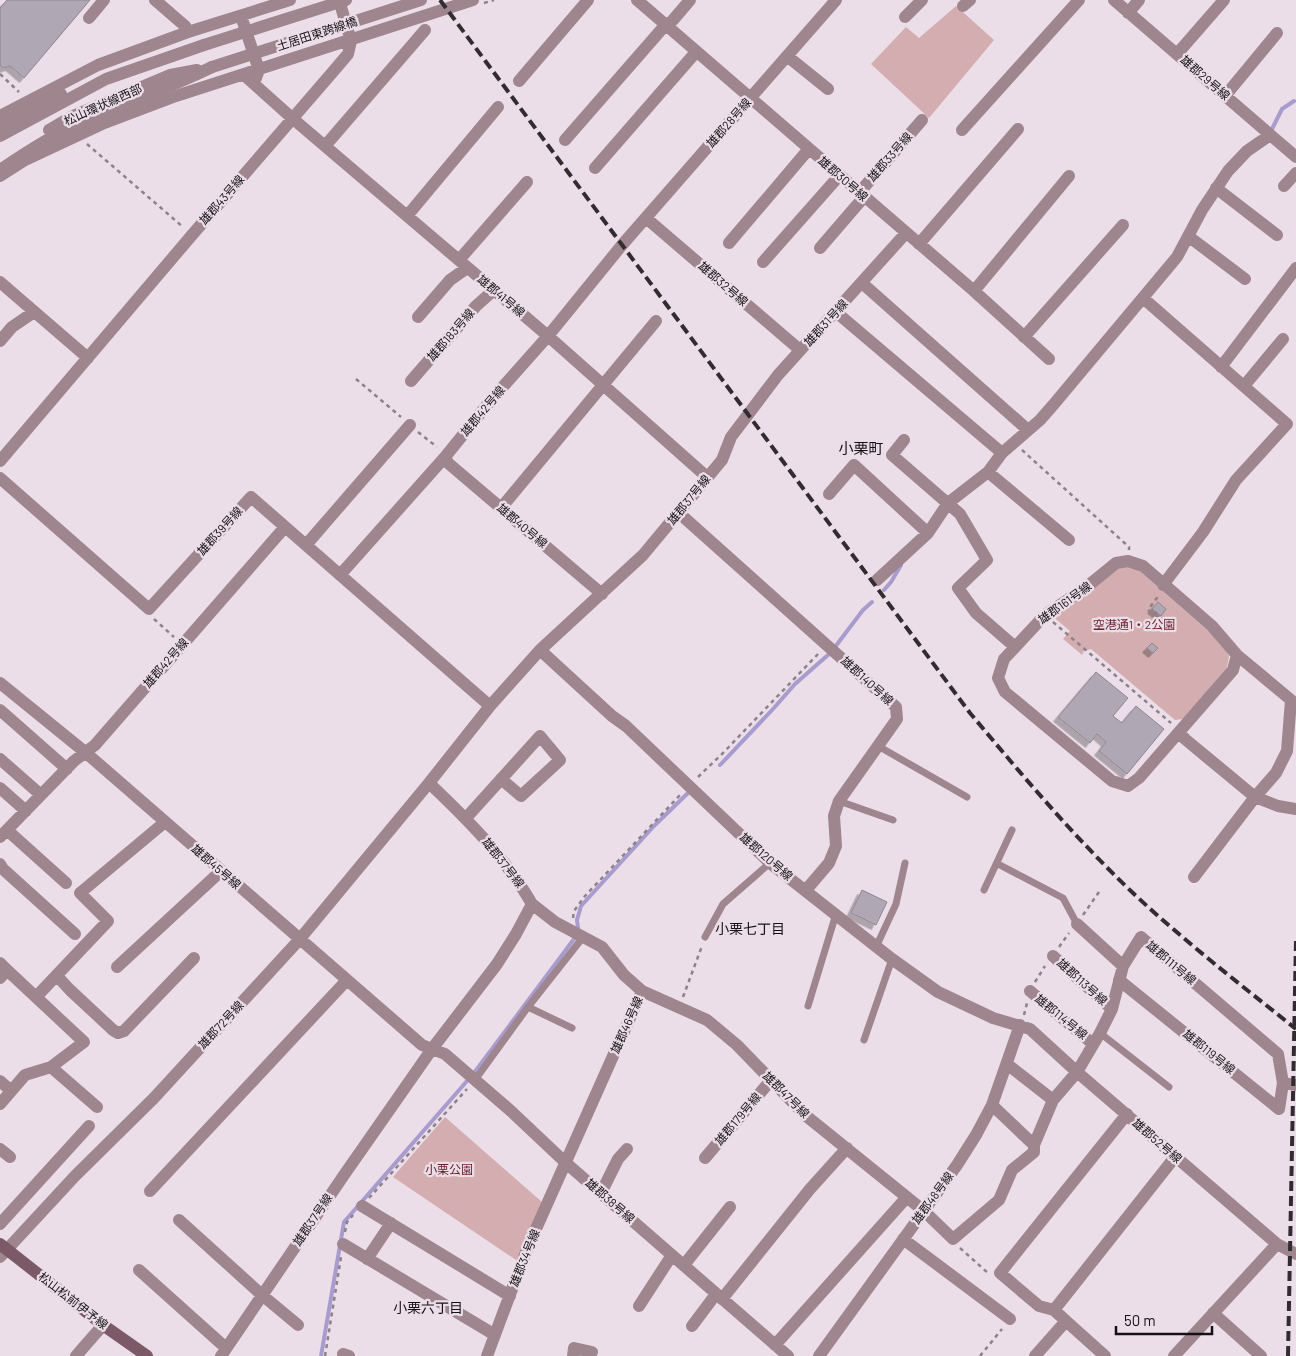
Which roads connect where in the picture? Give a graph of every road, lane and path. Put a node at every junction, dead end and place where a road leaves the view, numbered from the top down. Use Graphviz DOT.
graph roads {
  1 [pos="104,0"];
  2 [pos="155,0"];
  3 [pos="290,0"];
  4 [pos="339,0"];
  5 [pos="346,0"];
  6 [pos="421,0"];
  7 [pos="473,0"];
  8 [pos="588,0"];
  9 [pos="637,0"];
  10 [pos="690,0"];
  11 [pos="836,0"];
  12 [pos="922,0"];
  13 [pos="1079,0"];
  14 [pos="1114,0"];
  15 [pos="1139,0"];
  16 [pos="1224,0"];
  17 [pos="1128,13"];
  18 [pos="242,16"];
  19 [pos="905,17"];
  20 [pos="89,18"];
  21 [pos="666,25"];
  22 [pos="426,30"];
  23 [pos="188,32"];
  24 [pos="1277,34"];
  25 [pos="351,41"];
  26 [pos="204,45"];
  27 [pos="696,52"];
  28 [pos="1177,54"];
  29 [pos="787,56"];
  30 [pos="212,67"];
  31 [pos="258,70"];
  32 [pos="0,74"];
  33 [pos="244,75"];
  34 [pos="106,79"];
  35 [pos="519,81"];
  36 [pos="255,84"];
  37 [pos="828,90"];
  38 [pos="1225,96"];
  39 [pos="750,98"];
  40 [pos="30,100"];
  41 [pos="498,107"];
  42 [pos="0,116"];
  43 [pos="292,118"];
  44 [pos="922,120"];
  45 [pos="0,124"];
  46 [pos="1018,129"];
  47 [pos="962,130"];
  48 [pos="1270,135"];
  49 [pos="0,136"];
  50 [pos="77,136"];
  51 [pos="565,140"];
  52 [pos="325,146"];
  53 [pos="808,150"];
  54 [pos="1296,157"];
  55 [pos="0,159"];
  56 [pos="595,168"];
  57 [pos="0,170"];
  58 [pos="1296,173"];
  59 [pos="0,176"];
  60 [pos="838,176"];
  61 [pos="1069,176"];
  62 [pos="527,182"];
  63 [pos="1284,186"];
  64 [pos="1216,188"];
  65 [pos="862,195"];
  66 [pos="406,216"];
  67 [pos="646,218"];
  68 [pos="1123,225"];
  69 [pos="906,233"];
  70 [pos="192,235"];
  71 [pos="1277,235"];
  72 [pos="1188,236"];
  73 [pos="729,243"];
  74 [pos="919,244"];
  75 [pos="622,245"];
  76 [pos="820,248"];
  77 [pos="763,262"];
  78 [pos="463,264"];
  79 [pos="1296,268"];
  80 [pos="1245,279"];
  81 [pos="862,283"];
  82 [pos="1,286"];
  83 [pos="494,290"];
  84 [pos="974,291"];
  85 [pos="1142,298"];
  86 [pos="34,312"];
  87 [pos="836,312"];
  88 [pos="418,317"];
  89 [pos="656,321"];
  90 [pos="548,336"];
  91 [pos="1024,337"];
  92 [pos="0,341"];
  93 [pos="1281,349"];
  94 [pos="800,350"];
  95 [pos="88,358"];
  96 [pos="1049,359"];
  97 [pos="1221,366"];
  98 [pos="411,381"];
  99 [pos="603,385"];
  100 [pos="1244,386"];
  101 [pos="749,415"];
  102 [pos="410,424"];
  103 [pos="1025,433"];
  104 [pos="904,440"];
  105 [pos="1002,453"];
  106 [pos="445,456"];
  107 [pos="0,461"];
  108 [pos="988,472"];
  109 [pos="707,477"];
  110 [pos="0,478"];
  111 [pos="829,494"];
  112 [pos="948,503"];
  113 [pos="501,508"];
  114 [pos="679,513"];
  115 [pos="285,527"];
  116 [pos="928,533"];
  117 [pos="1069,540"];
  118 [pos="306,545"];
  119 [pos="1128,561"];
  120 [pos="340,574"];
  121 [pos="877,580"];
  122 [pos="1163,585"];
  123 [pos="602,594"];
  124 [pos="149,609"];
  125 [pos="1157,612"];
  126 [pos="1045,615"];
  127 [pos="183,644"];
  128 [pos="1014,646"];
  129 [pos="540,650"];
  130 [pos="1237,655"];
  131 [pos="0,683"];
  132 [pos="490,706"];
  133 [pos="0,710"];
  134 [pos="1179,732"];
  135 [pos="878,746"];
  136 [pos="85,752"];
  137 [pos="0,759"];
  138 [pos="66,769"];
  139 [pos="501,779"];
  140 [pos="429,783"];
  141 [pos="0,788"];
  142 [pos="41,795"];
  143 [pos="967,797"];
  144 [pos="1255,797"];
  145 [pos="839,801"];
  146 [pos="1296,808"];
  147 [pos="26,811"];
  148 [pos="466,818"];
  149 [pos="893,820"];
  150 [pos="165,822"];
  151 [pos="1012,830"];
  152 [pos="3,834"];
  153 [pos="770,862"];
  154 [pos="905,862"];
  155 [pos="0,864"];
  156 [pos="998,864"];
  157 [pos="221,871"];
  158 [pos="1194,877"];
  159 [pos="66,882"];
  160 [pos="806,890"];
  161 [pos="984,890"];
  162 [pos="532,904"];
  163 [pos="836,914"];
  164 [pos="1077,924"];
  165 [pos="75,934"];
  166 [pos="584,936"];
  167 [pos="705,937"];
  168 [pos="300,940"];
  169 [pos="876,947"];
  170 [pos="1053,956"];
  171 [pos="194,958"];
  172 [pos="892,959"];
  173 [pos="1123,966"];
  174 [pos="117,967"];
  175 [pos="2,970"];
  176 [pos="57,976"];
  177 [pos="348,980"];
  178 [pos="1119,980"];
  179 [pos="642,991"];
  180 [pos="1030,991"];
  181 [pos="36,997"];
  182 [pos="808,1006"];
  183 [pos="528,1007"];
  184 [pos="679,1007"];
  185 [pos="1112,1009"];
  186 [pos="1020,1025"];
  187 [pos="572,1028"];
  188 [pos="1096,1038"];
  189 [pos="864,1040"];
  190 [pos="432,1049"];
  191 [pos="1007,1064"];
  192 [pos="50,1067"];
  193 [pos="1077,1072"];
  194 [pos="475,1080"];
  195 [pos="771,1080"];
  196 [pos="0,1081"];
  197 [pos="1283,1083"];
  198 [pos="1296,1085"];
  199 [pos="1169,1087"];
  200 [pos="11,1091"];
  201 [pos="1053,1100"];
  202 [pos="0,1104"];
  203 [pos="992,1105"];
  204 [pos="97,1107"];
  205 [pos="1126,1114"];
  206 [pos="89,1126"];
  207 [pos="1034,1145"];
  208 [pos="847,1148"];
  209 [pos="627,1149"];
  210 [pos="1175,1156"];
  211 [pos="705,1158"];
  212 [pos="566,1163"];
  213 [pos="150,1191"];
  214 [pos="601,1193"];
  215 [pos="907,1197"];
  216 [pos="362,1206"];
  217 [pos="730,1207"];
  218 [pos="924,1210"];
  219 [pos="179,1220"];
  220 [pos="391,1223"];
  221 [pos="0,1224"];
  222 [pos="903,1239"];
  223 [pos="954,1239"];
  224 [pos="343,1244"];
  225 [pos="1278,1244"];
  226 [pos="2,1250"];
  227 [pos="1296,1254"];
  228 [pos="672,1255"];
  229 [pos="367,1259"];
  230 [pos="684,1265"];
  231 [pos="139,1270"];
  232 [pos="992,1276"];
  233 [pos="262,1295"];
  234 [pos="510,1296"];
  235 [pos="719,1296"];
  236 [pos="639,1306"];
  237 [pos="1054,1310"];
  238 [pos="1213,1312"];
  239 [pos="1010,1319"];
  240 [pos="1066,1321"];
  241 [pos="103,1325"];
  242 [pos="298,1325"];
  243 [pos="692,1326"];
  244 [pos="495,1335"];
  245 [pos="775,1345"];
  246 [pos="224,1352"];
  247 [pos="592,1352"];
  248 [pos="76,1356"];
  249 [pos="148,1356"];
  250 [pos="487,1356"];
  251 [pos="572,1356"];
  252 [pos="788,1356"];
  253 [pos="819,1356"];
  254 [pos="1035,1356"];
  255 [pos="1105,1356"];
  256 [pos="1174,1356"];
  257 [pos="1261,1356"];
  1 -- 20 [label="street"];
  2 -- 23 [label="street"];
  3 -- 18 [label="street"];
  4 -- 25 [label="street"];
  5 -- 26 [label="street, 土居田東跨線橋, bridge"];
  6 -- 30 [label="street, 土居田東跨線橋, bridge"];
  7 -- 25 [label="street"];
  8 -- 35 [label="street"];
  9 -- 21 [label="street, 雄郡30号線"];
  10 -- 21 [label="street"];
  11 -- 29 [label="street, 雄郡28号線"];
  12 -- 19 [label="street"];
  13 -- 47 [label="street"];
  14 -- 17 [label="street, 雄郡29号線"];
  15 -- 17 [label="street"];
  16 -- 28 [label="street"];
  17 -- 28 [label="street, 雄郡29号線"];
  18 -- 23 [label="street"];
  18 -- 31 [label="street"];
  21 -- 27 [label="street, 雄郡30号線"];
  21 -- 51 [label="street"];
  22 -- 52 [label="street"];
  23 -- 40 [label="street"];
  24 -- 38 [label="street"];
  25 -- 31 [label="street"];
  25 -- 43 [label="street, 雄郡43号線"];
  26 -- 34 [label="street, 松山環状線西部"];
  27 -- 39 [label="street, 雄郡30号線"];
  27 -- 56 [label="street"];
  28 -- 38 [label="street, 雄郡29号線"];
  29 -- 37 [label="street"];
  29 -- 39 [label="street, 雄郡28号線"];
  30 -- 55 [label="street, 松山環状線西部"];
  30 -- 57 [label="street"];
  31 -- 33 [label="street"];
  31 -- 36 [label="street"];
  32 -- 40 [label="path"];
  33 -- 36 [label="street, 雄郡41号線"];
  33 -- 50 [label="street"];
  34 -- 45 [label="street"];
  34 -- 49 [label="street, 松山環状線西部"];
  36 -- 43 [label="street, 雄郡41号線"];
  38 -- 48 [label="street, 雄郡29号線"];
  39 -- 53 [label="street, 雄郡30号線"];
  39 -- 67 [label="street, 雄郡28号線"];
  40 -- 42 [label="street"];
  41 -- 66 [label="street"];
  43 -- 52 [label="street, 雄郡41号線"];
  43 -- 70 [label="street, 雄郡43号線"];
  44 -- 65 [label="street, 雄郡33号線"];
  46 -- 74 [label="street"];
  48 -- 54 [label="street, 雄郡29号線"];
  48 -- 64 [label="street"];
  50 -- 59 [label="street"];
  50 -- 70 [label="path"];
  52 -- 66 [label="street, 雄郡41号線"];
  53 -- 60 [label="street, 雄郡30号線"];
  53 -- 73 [label="street"];
  58 -- 63 [label="street"];
  60 -- 65 [label="street, 雄郡30号線"];
  60 -- 77 [label="street"];
  61 -- 84 [label="street"];
  62 -- 78 [label="street"];
  64 -- 71 [label="street"];
  64 -- 72 [label="street"];
  65 -- 69 [label="street, 雄郡30号線"];
  65 -- 76 [label="street, 雄郡33号線"];
  66 -- 78 [label="street, 雄郡41号線"];
  67 -- 75 [label="street, 雄郡28号線"];
  67 -- 94 [label="street, 雄郡32号線"];
  68 -- 91 [label="street"];
  69 -- 74 [label="street, 雄郡30号線"];
  69 -- 81 [label="street, 雄郡31号線"];
  70 -- 95 [label="street, 雄郡43号線"];
  72 -- 80 [label="street"];
  72 -- 85 [label="street"];
  74 -- 84 [label="street, 雄郡30号線"];
  75 -- 90 [label="street, 雄郡42号線"];
  78 -- 83 [label="street, 雄郡41号線"];
  78 -- 88 [label="street"];
  79 -- 97 [label="street"];
  81 -- 87 [label="street, 雄郡31号線"];
  81 -- 103 [label="street"];
  82 -- 86 [label="street"];
  83 -- 90 [label="street, 雄郡41号線"];
  83 -- 98 [label="street, 雄郡183号線"];
  84 -- 91 [label="street, 雄郡30号線"];
  85 -- 97 [label="street"];
  85 -- 103 [label="street"];
  86 -- 92 [label="street"];
  86 -- 95 [label="street"];
  87 -- 94 [label="street, 雄郡31号線"];
  87 -- 105 [label="street"];
  89 -- 99 [label="street"];
  90 -- 99 [label="street, 雄郡41号線"];
  90 -- 106 [label="street, 雄郡42号線"];
  91 -- 96 [label="street, 雄郡30号線"];
  93 -- 100 [label="street"];
  94 -- 101 [label="street, 雄郡31号線"];
  95 -- 107 [label="street"];
  97 -- 100 [label="street"];
  99 -- 109 [label="street, 雄郡41号線"];
  99 -- 113 [label="street"];
  100 -- 122 [label="street"];
  101 -- 109 [label="street, 雄郡37号線"];
  102 -- 118 [label="street"];
  103 -- 105 [label="street"];
  103 -- 119 [label="path"];
  104 -- 112 [label="street"];
  105 -- 108 [label="street"];
  106 -- 113 [label="street, 雄郡40号線"];
  106 -- 120 [label="street, 雄郡42号線"];
  108 -- 112 [label="street"];
  108 -- 117 [label="street"];
  109 -- 114 [label="street, 雄郡37号線"];
  110 -- 124 [label="street"];
  111 -- 116 [label="street"];
  112 -- 116 [label="street"];
  112 -- 128 [label="street"];
  113 -- 123 [label="street, 雄郡40号線"];
  114 -- 123 [label="street, 雄郡37号線"];
  114 -- 135 [label="street, 雄郡140号線"];
  115 -- 118 [label="street, 雄郡39号線"];
  115 -- 124 [label="street, 雄郡39号線"];
  115 -- 127 [label="street, 雄郡42号線"];
  116 -- 121 [label="street"];
  118 -- 120 [label="street, 雄郡39号線"];
  119 -- 122 [label="street"];
  119 -- 126 [label="street, 雄郡161号線"];
  120 -- 132 [label="street, 雄郡39号線"];
  122 -- 125 [label="path"];
  122 -- 130 [label="street"];
  123 -- 129 [label="street, 雄郡37号線"];
  124 -- 127 [label="path"];
  126 -- 128 [label="street, 雄郡161号線"];
  126 -- 134 [label="path"];
  127 -- 136 [label="street, 雄郡42号線"];
  128 -- 134 [label="street, 雄郡161号線"];
  129 -- 132 [label="street, 雄郡37号線"];
  129 -- 153 [label="street, 雄郡120号線"];
  130 -- 134 [label="street, 雄郡161号線"];
  130 -- 144 [label="street"];
  131 -- 136 [label="street, 雄郡45号線"];
  132 -- 140 [label="street, 雄郡37号線"];
  133 -- 138 [label="street"];
  134 -- 144 [label="street"];
  135 -- 143 [label="lane"];
  135 -- 145 [label="street, 雄郡140号線"];
  136 -- 138 [label="street, 雄郡42号線"];
  136 -- 150 [label="street, 雄郡45号線"];
  137 -- 142 [label="street"];
  138 -- 142 [label="street, 雄郡42号線"];
  139 -- 139 [label="street"];
  139 -- 148 [label="street"];
  140 -- 148 [label="street, 雄郡37号線"];
  140 -- 168 [label="street, 雄郡72号線"];
  141 -- 147 [label="street"];
  142 -- 147 [label="street, 雄郡42号線"];
  144 -- 146 [label="street"];
  144 -- 158 [label="street"];
  145 -- 149 [label="lane"];
  145 -- 160 [label="street, 雄郡140号線"];
  147 -- 152 [label="street, 雄郡42号線"];
  148 -- 162 [label="street, 雄郡37号線"];
  150 -- 157 [label="street, 雄郡45号線"];
  150 -- 176 [label="street"];
  151 -- 156 [label="lane"];
  152 -- 159 [label="street"];
  153 -- 160 [label="street, 雄郡120号線"];
  153 -- 167 [label="lane"];
  154 -- 169 [label="lane"];
  155 -- 165 [label="street"];
  156 -- 161 [label="lane"];
  156 -- 164 [label="lane"];
  157 -- 168 [label="street, 雄郡45号線"];
  157 -- 174 [label="street"];
  160 -- 163 [label="street, 雄郡120号線"];
  162 -- 166 [label="street, 雄郡46号線"];
  162 -- 190 [label="street, 雄郡37号線"];
  163 -- 169 [label="street, 雄郡120号線"];
  163 -- 182 [label="lane"];
  164 -- 173 [label="street"];
  166 -- 179 [label="street, 雄郡46号線"];
  166 -- 183 [label="lane"];
  167 -- 184 [label="path"];
  168 -- 177 [label="street, 雄郡45号線"];
  168 -- 226 [label="street, 雄郡72号線"];
  169 -- 172 [label="street, 雄郡120号線"];
  170 -- 185 [label="street, 雄郡113号線"];
  171 -- 176 [label="street"];
  172 -- 186 [label="street, 雄郡120号線"];
  172 -- 189 [label="lane"];
  173 -- 178 [label="street, 雄郡111号線"];
  173 -- 197 [label="street, 雄郡111号線"];
  175 -- 181 [label="street"];
  176 -- 181 [label="street"];
  177 -- 190 [label="street, 雄郡45号線"];
  177 -- 213 [label="street"];
  178 -- 185 [label="street, 雄郡111号線"];
  178 -- 197 [label="street, 雄郡119号線"];
  179 -- 184 [label="street, 雄郡47号線"];
  179 -- 212 [label="street, 雄郡46号線"];
  180 -- 188 [label="street, 雄郡114号線"];
  181 -- 192 [label="street"];
  183 -- 187 [label="lane"];
  183 -- 194 [label="lane"];
  184 -- 195 [label="street, 雄郡47号線"];
  185 -- 188 [label="street, 雄郡111号線"];
  186 -- 191 [label="street, 雄郡48号線"];
  186 -- 193 [label="street, 雄郡52号線"];
  188 -- 193 [label="street, 雄郡111号線"];
  188 -- 199 [label="lane"];
  190 -- 194 [label="street, 雄郡38号線"];
  190 -- 233 [label="street, 雄郡37号線"];
  191 -- 201 [label="street"];
  191 -- 203 [label="street, 雄郡48号線"];
  192 -- 200 [label="street"];
  192 -- 204 [label="street"];
  193 -- 201 [label="street, 雄郡111号線"];
  193 -- 205 [label="street, 雄郡52号線"];
  194 -- 212 [label="street, 雄郡38号線"];
  195 -- 208 [label="street, 雄郡47号線"];
  195 -- 211 [label="street, 雄郡179号線"];
  196 -- 200 [label="street"];
  197 -- 198 [label="street"];
  200 -- 202 [label="street"];
  201 -- 207 [label="street, 雄郡111号線"];
  203 -- 207 [label="street"];
  203 -- 218 [label="street, 雄郡48号線"];
  205 -- 210 [label="street, 雄郡52号線"];
  205 -- 237 [label="street"];
  206 -- 221 [label="street"];
  207 -- 223 [label="street, 雄郡111号線"];
  208 -- 215 [label="street, 雄郡47号線"];
  208 -- 235 [label="street"];
  209 -- 214 [label="street"];
  210 -- 225 [label="street, 雄郡52号線"];
  210 -- 237 [label="street"];
  212 -- 214 [label="street, 雄郡38号線"];
  212 -- 234 [label="street, 雄郡34号線"];
  214 -- 228 [label="street, 雄郡38号線"];
  215 -- 218 [label="street, 雄郡47号線"];
  215 -- 245 [label="street"];
  216 -- 220 [label="street"];
  217 -- 230 [label="street"];
  218 -- 222 [label="street, 雄郡48号線"];
  218 -- 223 [label="street, 雄郡47号線"];
  219 -- 233 [label="street"];
  220 -- 229 [label="street"];
  220 -- 234 [label="street"];
  222 -- 239 [label="street"];
  222 -- 253 [label="street, 雄郡48号線"];
  223 -- 232 [label="path"];
  224 -- 229 [label="street"];
  225 -- 227 [label="street, 雄郡52号線"];
  225 -- 238 [label="street"];
  226 -- 241 [label="main road, 松山松前伊予線"];
  228 -- 230 [label="street, 雄郡38号線"];
  228 -- 236 [label="street"];
  229 -- 244 [label="street"];
  230 -- 235 [label="street, 雄郡38号線"];
  231 -- 246 [label="street"];
  233 -- 242 [label="street"];
  233 -- 246 [label="street, 雄郡37号線"];
  234 -- 244 [label="street, 雄郡34号線"];
  235 -- 243 [label="street"];
  235 -- 245 [label="street, 雄郡38号線"];
  237 -- 240 [label="street"];
  238 -- 256 [label="street"];
  238 -- 257 [label="street"];
  240 -- 254 [label="street"];
  240 -- 255 [label="street"];
  241 -- 248 [label="street"];
  241 -- 249 [label="main road, 松山松前伊予線"];
  244 -- 250 [label="street, 雄郡34号線"];
  245 -- 252 [label="street, 雄郡38号線"];
  247 -- 251 [label="street"];
}
